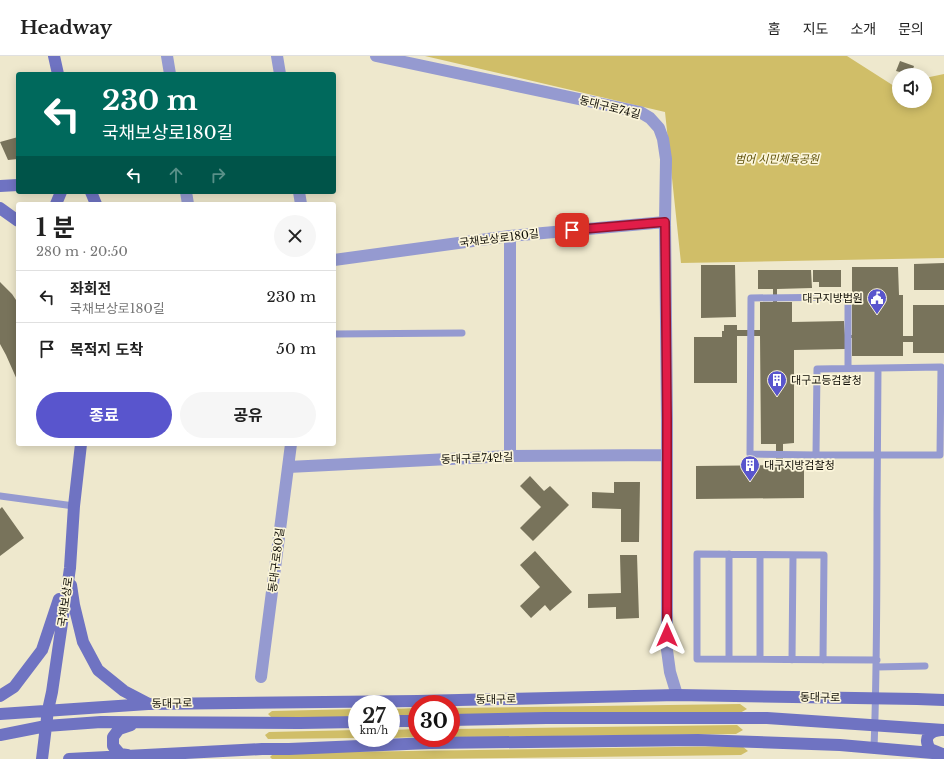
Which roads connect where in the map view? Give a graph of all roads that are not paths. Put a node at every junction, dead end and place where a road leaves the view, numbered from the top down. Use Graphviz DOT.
graph roads {
  1 [pos="54,56"];
  2 [pos="167,56"];
  3 [pos="277,56"];
  4 [pos="376,56"];
  5 [pos="58,72"];
  6 [pos="170,72"];
  7 [pos="280,72"];
  8 [pos="16,185"];
  9 [pos="0,186"];
  10 [pos="0,208"];
  11 [pos="16,220"];
  12 [pos="665,222"];
  13 [pos="510,236"];
  14 [pos="336,260"];
  15 [pos="462,333"];
  16 [pos="336,334"];
  17 [pos="848,368"];
  18 [pos="878,368"];
  19 [pos="81,446"];
  20 [pos="291,446"];
  21 [pos="667,455"];
  22 [pos="816,455"];
  23 [pos="878,455"];
  24 [pos="510,456"];
  25 [pos="288,467"];
  26 [pos="0,496"];
  27 [pos="74,506"];
  28 [pos="729,554"];
  29 [pos="760,554"];
  30 [pos="793,555"];
  31 [pos="70,568"];
  32 [pos="729,659"];
  33 [pos="760,659"];
  34 [pos="792,660"];
  35 [pos="823,660"];
  36 [pos="877,664"];
  37 [pos="925,666"];
  38 [pos="261,677"];
  39 [pos="677,695"];
  40 [pos="0,696"];
  41 [pos="876,698"];
  42 [pos="944,700"];
  43 [pos="148,704"];
  44 [pos="48,710"];
  45 [pos="0,714"];
  46 [pos="460,720"];
  47 [pos="142,722"];
  48 [pos="348,722"];
  49 [pos="875,725"];
  50 [pos="46,726"];
  51 [pos="944,730"];
  52 [pos="0,735"];
  53 [pos="874,748"];
  54 [pos="943,754"];
  55 [pos="129,756"];
  56 [pos="42,759"];
  57 [pos="69,759"];
  1 -- 5 [label="main road"];
  2 -- 6 [label="street"];
  3 -- 7 [label="street"];
  4 -- 12 [label="street, 동대구로74길"];
  8 -- 9 [label="main road"];
  10 -- 11 [label="main road"];
  12 -- 13 [label="street, 국채보상로180길"];
  12 -- 21 [label="street, 동대구로74길"];
  13 -- 14 [label="street, 국채보상로180길"];
  13 -- 24 [label="street"];
  15 -- 16 [label="lane"];
  17 -- 18 [label="lane"];
  17 -- 22 [label="lane"];
  17 -- 22 [label="lane"];
  18 -- 23 [label="lane"];
  18 -- 23 [label="lane"];
  19 -- 27 [label="main road, 국채보상로"];
  20 -- 25 [label="street, 동대구로80길"];
  21 -- 24 [label="street, 동대구로74안길"];
  21 -- 39 [label="street, 동대구로74길"];
  22 -- 23 [label="lane"];
  23 -- 36 [label="lane"];
  24 -- 25 [label="street, 동대구로74안길"];
  25 -- 38 [label="street, 동대구로80길"];
  26 -- 27 [label="lane"];
  27 -- 31 [label="main road, 국채보상로"];
  28 -- 29 [label="lane"];
  28 -- 32 [label="lane"];
  28 -- 32 [label="lane"];
  29 -- 30 [label="lane"];
  29 -- 33 [label="lane"];
  30 -- 34 [label="lane"];
  30 -- 35 [label="lane"];
  31 -- 40 [label="main road"];
  31 -- 43 [label="main road"];
  31 -- 44 [label="main road, 국채보상로"];
  32 -- 33 [label="lane"];
  33 -- 34 [label="lane"];
  34 -- 35 [label="lane"];
  35 -- 36 [label="lane"];
  36 -- 37 [label="lane"];
  36 -- 41 [label="lane"];
  39 -- 41 [label="main road, 동대구로"];
  39 -- 43 [label="main road, 동대구로"];
  41 -- 42 [label="main road, 동대구로"];
  41 -- 49 [label="lane"];
  43 -- 44 [label="main road, 동대구로"];
  44 -- 45 [label="main road, 동대구로"];
  44 -- 50 [label="main road, 국채보상로"];
  46 -- 49 [label="main road, 동대구로"];
  47 -- 48 [label="main road, 동대구로"];
  47 -- 50 [label="main road, 동대구로"];
  47 -- 55 [label="main road"];
  49 -- 51 [label="main road, 동대구로"];
  49 -- 53 [label="lane"];
  50 -- 52 [label="main road, 동대구로"];
  50 -- 56 [label="main road, 국채보상로"];
  51 -- 54 [label="main road"];
  53 -- 54 [label="main road"];
  53 -- 55 [label="main road"];
  55 -- 57 [label="main road"];
}
